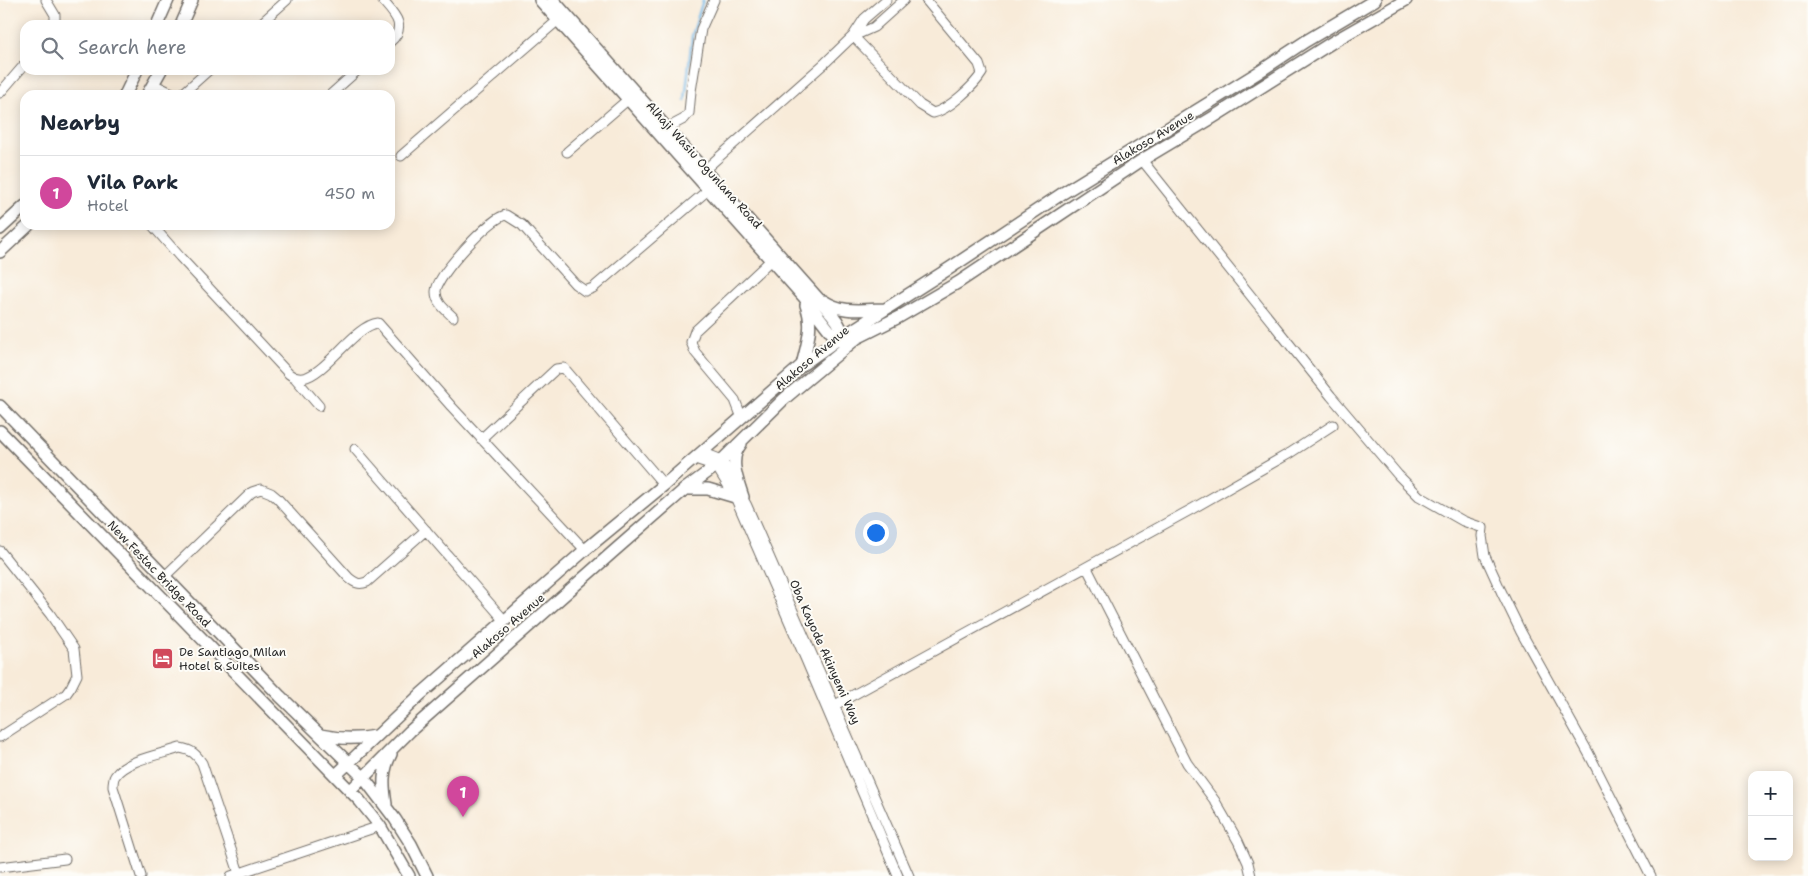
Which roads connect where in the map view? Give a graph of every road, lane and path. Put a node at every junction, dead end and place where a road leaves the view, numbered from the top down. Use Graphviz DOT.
graph roads {
  1 [pos="46,0"];
  2 [pos="168,0"];
  3 [pos="192,0"];
  4 [pos="287,0"];
  5 [pos="382,0"];
  6 [pos="540,0"];
  7 [pos="553,0"];
  8 [pos="714,0"];
  9 [pos="886,0"];
  10 [pos="904,0"];
  11 [pos="926,0"];
  12 [pos="1375,0"];
  13 [pos="1406,0"];
  14 [pos="54,20"];
  15 [pos="159,20"];
  16 [pos="183,20"];
  17 [pos="265,20"];
  18 [pos="558,21"];
  19 [pos="853,36"];
  20 [pos="395,37"];
  21 [pos="20,70"];
  22 [pos="135,75"];
  23 [pos="158,75"];
  24 [pos="203,75"];
  25 [pos="352,75"];
  26 [pos="153,84"];
  27 [pos="127,90"];
  28 [pos="150,90"];
  29 [pos="166,90"];
  30 [pos="187,90"];
  31 [pos="336,90"];
  32 [pos="0,93"];
  33 [pos="632,96"];
  34 [pos="668,128"];
  35 [pos="567,152"];
  36 [pos="401,156"];
  37 [pos="1142,160"];
  38 [pos="700,173"];
  39 [pos="708,190"];
  40 [pos="20,211"];
  41 [pos="0,229"];
  42 [pos="24,230"];
  43 [pos="157,230"];
  44 [pos="0,252"];
  45 [pos="771,260"];
  46 [pos="809,295"];
  47 [pos="885,309"];
  48 [pos="453,317"];
  49 [pos="847,339"];
  50 [pos="802,365"];
  51 [pos="295,378"];
  52 [pos="0,406"];
  53 [pos="319,406"];
  54 [pos="742,418"];
  55 [pos="1333,425"];
  56 [pos="756,426"];
  57 [pos="0,431"];
  58 [pos="481,439"];
  59 [pos="355,449"];
  60 [pos="698,455"];
  61 [pos="719,463"];
  62 [pos="664,485"];
  63 [pos="686,489"];
  64 [pos="739,497"];
  65 [pos="426,530"];
  66 [pos="585,550"];
  67 [pos="0,551"];
  68 [pos="1087,568"];
  69 [pos="165,576"];
  70 [pos="194,607"];
  71 [pos="182,617"];
  72 [pos="505,621"];
  73 [pos="836,705"];
  74 [pos="320,735"];
  75 [pos="377,736"];
  76 [pos="0,737"];
  77 [pos="395,746"];
  78 [pos="349,762"];
  79 [pos="336,775"];
  80 [pos="364,777"];
  81 [pos="350,791"];
  82 [pos="386,805"];
  83 [pos="380,826"];
  84 [pos="65,859"];
  85 [pos="0,867"];
  86 [pos="235,875"];
  87 [pos="141,876"];
  88 [pos="409,876"];
  89 [pos="427,876"];
  90 [pos="898,876"];
  91 [pos="909,876"];
  92 [pos="1251,876"];
  93 [pos="1651,876"];
  1 -- 14 [label="street"];
  2 -- 15 [label="street"];
  3 -- 16 [label="street"];
  4 -- 17 [label="street"];
  5 -- 20 [label="street"];
  6 -- 18 [label="street, Alhaji Wasiu Ogunlana Road"];
  7 -- 33 [label="street, Alhaji Wasiu Ogunlana Road"];
  8 -- 34 [label="street"];
  9 -- 19 [label="street"];
  10 -- 19 [label="street"];
  11 -- 19 [label="street"];
  12 -- 47 [label="street, Alakoso Avenue"];
  13 -- 37 [label="street, Alakoso Avenue"];
  18 -- 33 [label="street, Alhaji Wasiu Ogunlana Road"];
  18 -- 36 [label="street"];
  19 -- 38 [label="street"];
  21 -- 32 [label="street"];
  22 -- 27 [label="street"];
  23 -- 26 [label="street"];
  24 -- 30 [label="street"];
  25 -- 31 [label="street"];
  26 -- 28 [label="street"];
  26 -- 29 [label="street"];
  33 -- 34 [label="street, Alhaji Wasiu Ogunlana Road"];
  33 -- 35 [label="street"];
  33 -- 38 [label="street, Alhaji Wasiu Ogunlana Road"];
  34 -- 38 [label="street, Alhaji Wasiu Ogunlana Road"];
  37 -- 49 [label="street, Alakoso Avenue"];
  37 -- 93 [label="street"];
  38 -- 39 [label="street, Alhaji Wasiu Ogunlana Road"];
  38 -- 46 [label="street, Alhaji Wasiu Ogunlana Road"];
  39 -- 45 [label="street, Alhaji Wasiu Ogunlana Road"];
  39 -- 48 [label="street"];
  40 -- 41 [label="street"];
  42 -- 44 [label="street"];
  43 -- 51 [label="street"];
  45 -- 46 [label="street, Alhaji Wasiu Ogunlana Road"];
  45 -- 54 [label="street"];
  46 -- 47 [label="street"];
  46 -- 49 [label="street, Alhaji Wasiu Ogunlana Road"];
  46 -- 50 [label="street"];
  47 -- 49 [label="street, Alakoso Avenue"];
  49 -- 50 [label="street, Alakoso Avenue"];
  49 -- 56 [label="street, Alakoso Avenue"];
  50 -- 54 [label="street, Alakoso Avenue"];
  51 -- 53 [label="street"];
  51 -- 58 [label="street"];
  52 -- 69 [label="street"];
  54 -- 60 [label="street, Alakoso Avenue"];
  55 -- 68 [label="street"];
  56 -- 61 [label="street, Alakoso Avenue"];
  56 -- 64 [label="street"];
  57 -- 71 [label="street, New Festac Bridge Road"];
  58 -- 62 [label="street"];
  58 -- 66 [label="street"];
  59 -- 65 [label="street"];
  60 -- 61 [label="street"];
  60 -- 62 [label="street, Alakoso Avenue"];
  61 -- 63 [label="street, Alakoso Avenue"];
  61 -- 64 [label="street, Oba Kayode Akinyemi Way"];
  62 -- 66 [label="street, Alakoso Avenue"];
  63 -- 64 [label="street"];
  63 -- 77 [label="street, Alakoso Avenue"];
  64 -- 73 [label="street, Oba Kayode Akinyemi Way"];
  64 -- 90 [label="street, Oba Kayode Akinyemi Way"];
  65 -- 69 [label="street"];
  65 -- 72 [label="street"];
  66 -- 72 [label="street, Alakoso Avenue"];
  67 -- 76 [label="street"];
  68 -- 73 [label="street"];
  68 -- 92 [label="street"];
  69 -- 70 [label="street"];
  70 -- 71 [label="street"];
  70 -- 74 [label="street"];
  71 -- 79 [label="street, New Festac Bridge Road"];
  72 -- 75 [label="street, Alakoso Avenue"];
  73 -- 91 [label="street, Oba Kayode Akinyemi Way"];
  74 -- 75 [label="street"];
  74 -- 78 [label="street"];
  75 -- 78 [label="street, Alakoso Avenue"];
  77 -- 80 [label="street, Alakoso Avenue"];
  77 -- 82 [label="street"];
  78 -- 79 [label="street, Alakoso Avenue"];
  78 -- 80 [label="street"];
  79 -- 81 [label="street, New Festac Bridge Road"];
  80 -- 81 [label="street, Alakoso Avenue"];
  80 -- 82 [label="street"];
  81 -- 83 [label="street, New Festac Bridge Road"];
  82 -- 89 [label="street"];
  83 -- 86 [label="street"];
  83 -- 88 [label="street, New Festac Bridge Road"];
  84 -- 85 [label="street"];
  86 -- 87 [label="street"];
}
